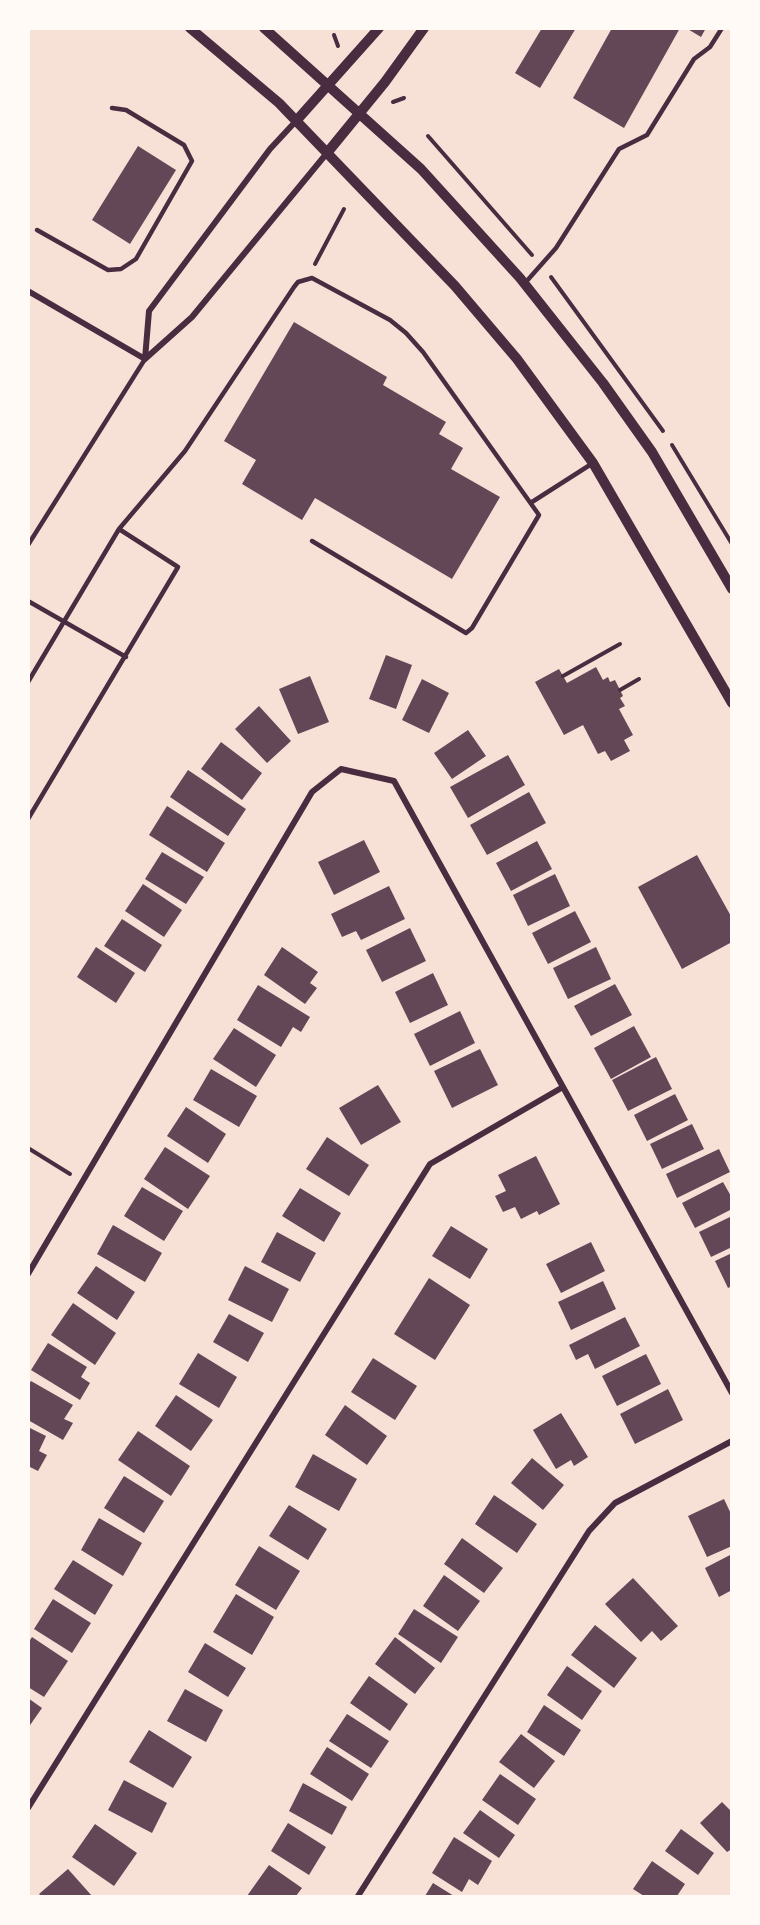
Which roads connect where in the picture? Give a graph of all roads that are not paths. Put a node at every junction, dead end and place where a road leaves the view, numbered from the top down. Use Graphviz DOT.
graph roads {
  1 [pos="190,28"];
  2 [pos="282,28"];
  3 [pos="379,28"];
  4 [pos="424,28"];
  5 [pos="722,28"];
  6 [pos="266,30"];
  7 [pos="330,85"];
  8 [pos="112,108"];
  9 [pos="361,113"];
  10 [pos="296,121"];
  11 [pos="327,153"];
  12 [pos="37,230"];
  13 [pos="525,284"];
  14 [pos="28,291"];
  15 [pos="145,359"];
  16 [pos="593,463"];
  17 [pos="532,502"];
  18 [pos="119,530"];
  19 [pos="312,541"];
  20 [pos="28,545"];
  21 [pos="732,588"];
  22 [pos="28,601"];
  23 [pos="64,621"];
  24 [pos="126,657"];
  25 [pos="28,682"];
  26 [pos="732,703"];
  27 [pos="28,819"];
  28 [pos="563,1087"];
  29 [pos="28,1274"];
  30 [pos="732,1394"];
  31 [pos="732,1441"];
  32 [pos="28,1808"];
  33 [pos="358,1896"];
  1 -- 10 [label="street"];
  2 -- 6 [label="street"];
  3 -- 7 [label="street"];
  4 -- 9 [label="street"];
  5 -- 13 [label="lane"];
  6 -- 7 [label="street"];
  7 -- 9 [label="street"];
  7 -- 10 [label="street"];
  8 -- 12 [label="lane"];
  9 -- 11 [label="street"];
  9 -- 13 [label="street"];
  10 -- 11 [label="street"];
  10 -- 15 [label="street"];
  11 -- 15 [label="street"];
  11 -- 16 [label="street"];
  13 -- 21 [label="street"];
  14 -- 15 [label="street"];
  15 -- 20 [label="lane"];
  16 -- 17 [label="lane"];
  16 -- 26 [label="street"];
  17 -- 18 [label="lane"];
  17 -- 19 [label="lane"];
  18 -- 23 [label="lane"];
  18 -- 24 [label="lane"];
  22 -- 23 [label="lane"];
  23 -- 24 [label="lane"];
  23 -- 25 [label="lane"];
  24 -- 27 [label="lane"];
  28 -- 29 [label="street"];
  28 -- 30 [label="street"];
  28 -- 32 [label="street"];
  31 -- 33 [label="street"];
}
